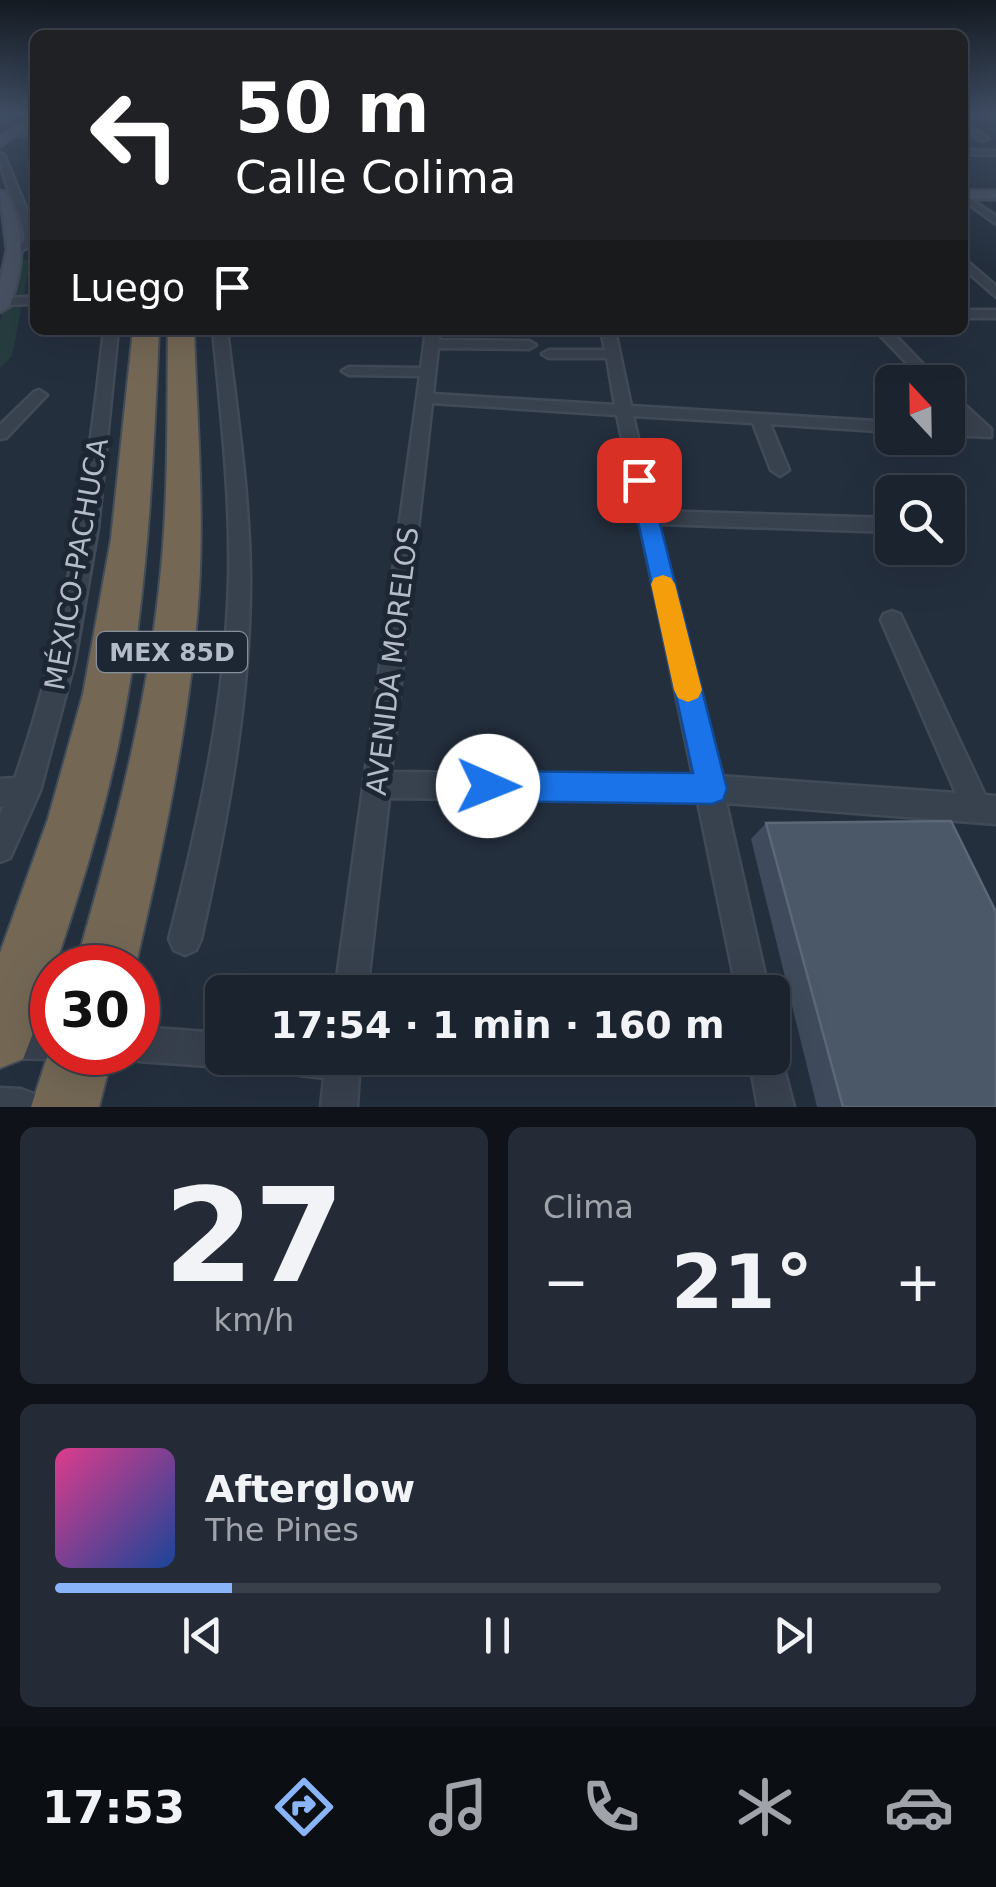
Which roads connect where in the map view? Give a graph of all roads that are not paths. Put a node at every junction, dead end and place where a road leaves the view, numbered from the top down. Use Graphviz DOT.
graph roads {
  1 [pos="12,186"];
  2 [pos="968,195"];
  3 [pos="996,195"];
  4 [pos="968,199"];
  5 [pos="996,221"];
  6 [pos="10,255"];
  7 [pos="968,266"];
  8 [pos="996,293"];
  9 [pos="30,301"];
  10 [pos="1,304"];
  11 [pos="968,314"];
  12 [pos="996,314"];
  13 [pos="111,335"];
  14 [pos="146,335"];
  15 [pos="181,335"];
  16 [pos="221,335"];
  17 [pos="609,335"];
  18 [pos="887,335"];
  19 [pos="432,337"];
  20 [pos="529,346"];
  21 [pos="549,354"];
  22 [pos="613,354"];
  23 [pos="916,365"];
  24 [pos="349,371"];
  25 [pos="428,372"];
  26 [pos="39,395"];
  27 [pos="425,398"];
  28 [pos="623,407"];
  29 [pos="965,412"];
  30 [pos="759,417"];
  31 [pos="875,425"];
  32 [pos="989,433"];
  33 [pos="0,434"];
  34 [pos="780,470"];
  35 [pos="646,517"];
  36 [pos="875,524"];
  37 [pos="892,620"];
  38 [pos="376,784"];
  39 [pos="712,789"];
  40 [pos="14,792"];
  41 [pos="985,808"];
  42 [pos="0,848"];
  43 [pos="186,940"];
  44 [pos="111,945"];
  45 [pos="353,975"];
  46 [pos="750,975"];
  47 [pos="0,1038"];
  48 [pos="30,1040"];
  49 [pos="160,1046"];
  50 [pos="205,1049"];
  51 [pos="74,1075"];
  52 [pos="342,1075"];
  53 [pos="769,1075"];
  54 [pos="0,1106"];
  55 [pos="21,1107"];
  56 [pos="65,1107"];
  57 [pos="339,1107"];
  58 [pos="776,1107"];
  1 -- 6 [label="street"];
  2 -- 3 [label="street"];
  4 -- 5 [label="street"];
  6 -- 10 [label="street"];
  7 -- 8 [label="street"];
  9 -- 10 [label="street"];
  11 -- 12 [label="street"];
  13 -- 40 [label="street, MÉXICO-PACHUCA"];
  14 -- 47 [label="highway, MEX 85D"];
  15 -- 44 [label="highway, MEX 85D"];
  16 -- 43 [label="street"];
  17 -- 22 [label="street"];
  18 -- 23 [label="street"];
  19 -- 20 [label="street"];
  19 -- 25 [label="street, AVENIDA MORELOS"];
  21 -- 22 [label="street"];
  22 -- 28 [label="street"];
  24 -- 25 [label="street"];
  25 -- 27 [label="street, AVENIDA MORELOS"];
  26 -- 33 [label="street"];
  27 -- 28 [label="street"];
  27 -- 38 [label="street, AVENIDA MORELOS"];
  28 -- 30 [label="street"];
  28 -- 35 [label="street"];
  29 -- 32 [label="street"];
  30 -- 31 [label="street"];
  30 -- 34 [label="street"];
  35 -- 36 [label="street"];
  35 -- 39 [label="street"];
  37 -- 41 [label="street"];
  38 -- 39 [label="street"];
  38 -- 45 [label="street, AVENIDA MORELOS"];
  39 -- 41 [label="street"];
  39 -- 46 [label="street"];
  40 -- 42 [label="street, MÉXICO-PACHUCA"];
  47 -- 48 [label="street"];
  49 -- 50 [label="street"];
  51 -- 56 [label="highway"];
  52 -- 57 [label="street"];
  53 -- 58 [label="street"];
  54 -- 55 [label="street"];
}
